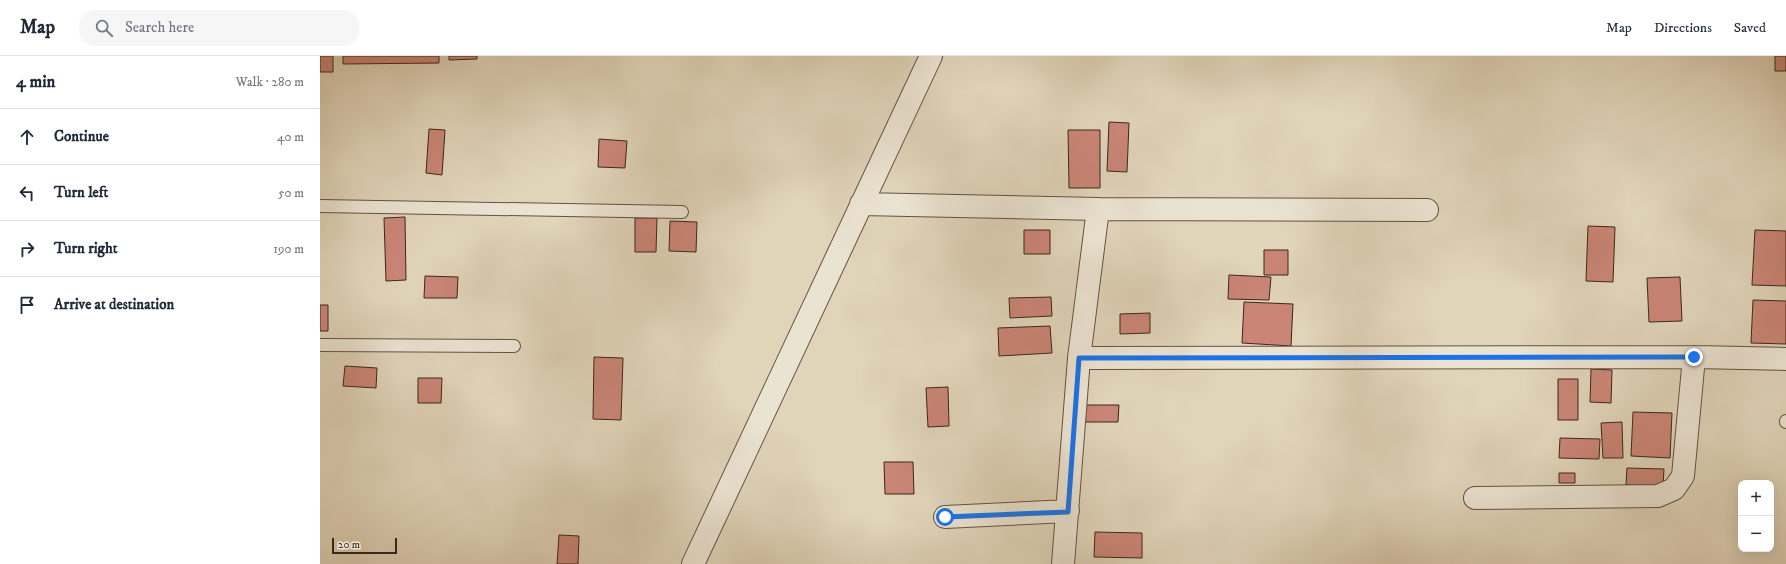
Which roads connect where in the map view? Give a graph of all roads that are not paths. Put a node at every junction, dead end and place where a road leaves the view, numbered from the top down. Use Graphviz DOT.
graph roads {
  1 [pos="931,56"];
  2 [pos="861,204"];
  3 [pos="320,206"];
  4 [pos="1098,209"];
  5 [pos="1427,210"];
  6 [pos="682,212"];
  7 [pos="320,345"];
  8 [pos="514,346"];
  9 [pos="1694,357"];
  10 [pos="1079,358"];
  11 [pos="1786,359"];
  12 [pos="1475,498"];
  13 [pos="1068,512"];
  14 [pos="945,517"];
  15 [pos="693,564"];
  16 [pos="1063,564"];
  1 -- 2 [label="street"];
  2 -- 4 [label="street"];
  2 -- 15 [label="street"];
  3 -- 6 [label="lane"];
  4 -- 5 [label="street"];
  4 -- 10 [label="street"];
  7 -- 8 [label="lane"];
  9 -- 10 [label="street"];
  9 -- 11 [label="street"];
  9 -- 12 [label="street"];
  10 -- 13 [label="street"];
  13 -- 14 [label="street"];
  13 -- 16 [label="street"];
}
